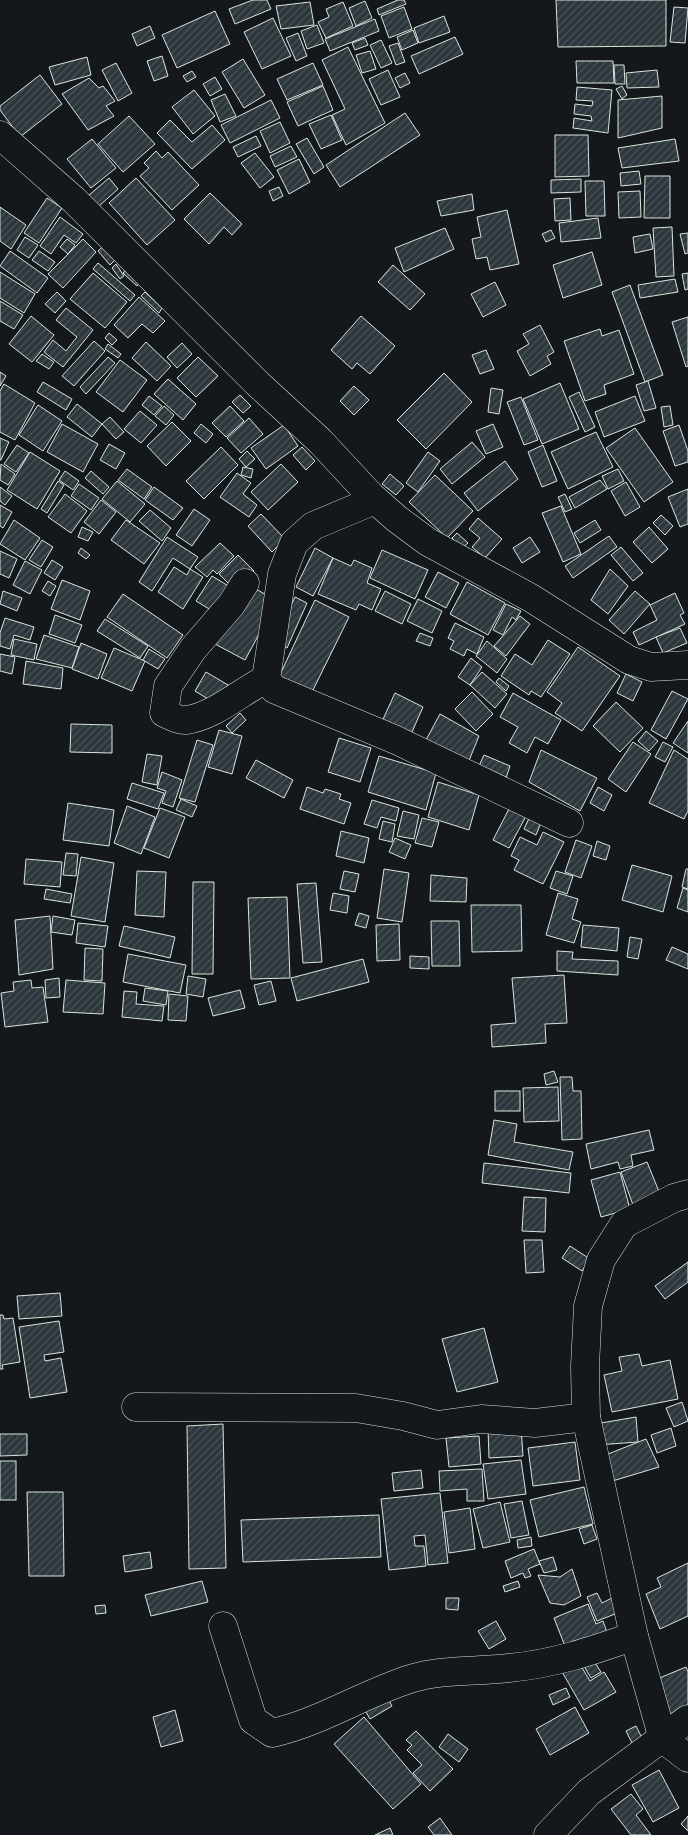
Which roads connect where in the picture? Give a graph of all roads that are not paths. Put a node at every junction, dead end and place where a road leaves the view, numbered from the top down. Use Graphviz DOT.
graph roads {
  1 [pos="0,135"];
  2 [pos="375,500"];
  3 [pos="245,583"];
  4 [pos="688,665"];
  5 [pos="266,679"];
  6 [pos="570,822"];
  7 [pos="688,1194"];
  8 [pos="136,1407"];
  9 [pos="586,1417"];
  10 [pos="223,1626"];
  11 [pos="634,1636"];
  12 [pos="688,1718"];
  13 [pos="663,1739"];
  14 [pos="688,1758"];
  15 [pos="548,1835"];
  1 -- 2 [label="street"];
  2 -- 4 [label="street"];
  2 -- 5 [label="street"];
  3 -- 5 [label="street"];
  5 -- 6 [label="street"];
  7 -- 9 [label="street"];
  8 -- 9 [label="street"];
  9 -- 11 [label="street"];
  10 -- 11 [label="street"];
  11 -- 13 [label="street"];
  12 -- 13 [label="street"];
  13 -- 14 [label="street"];
  13 -- 15 [label="street"];
}
